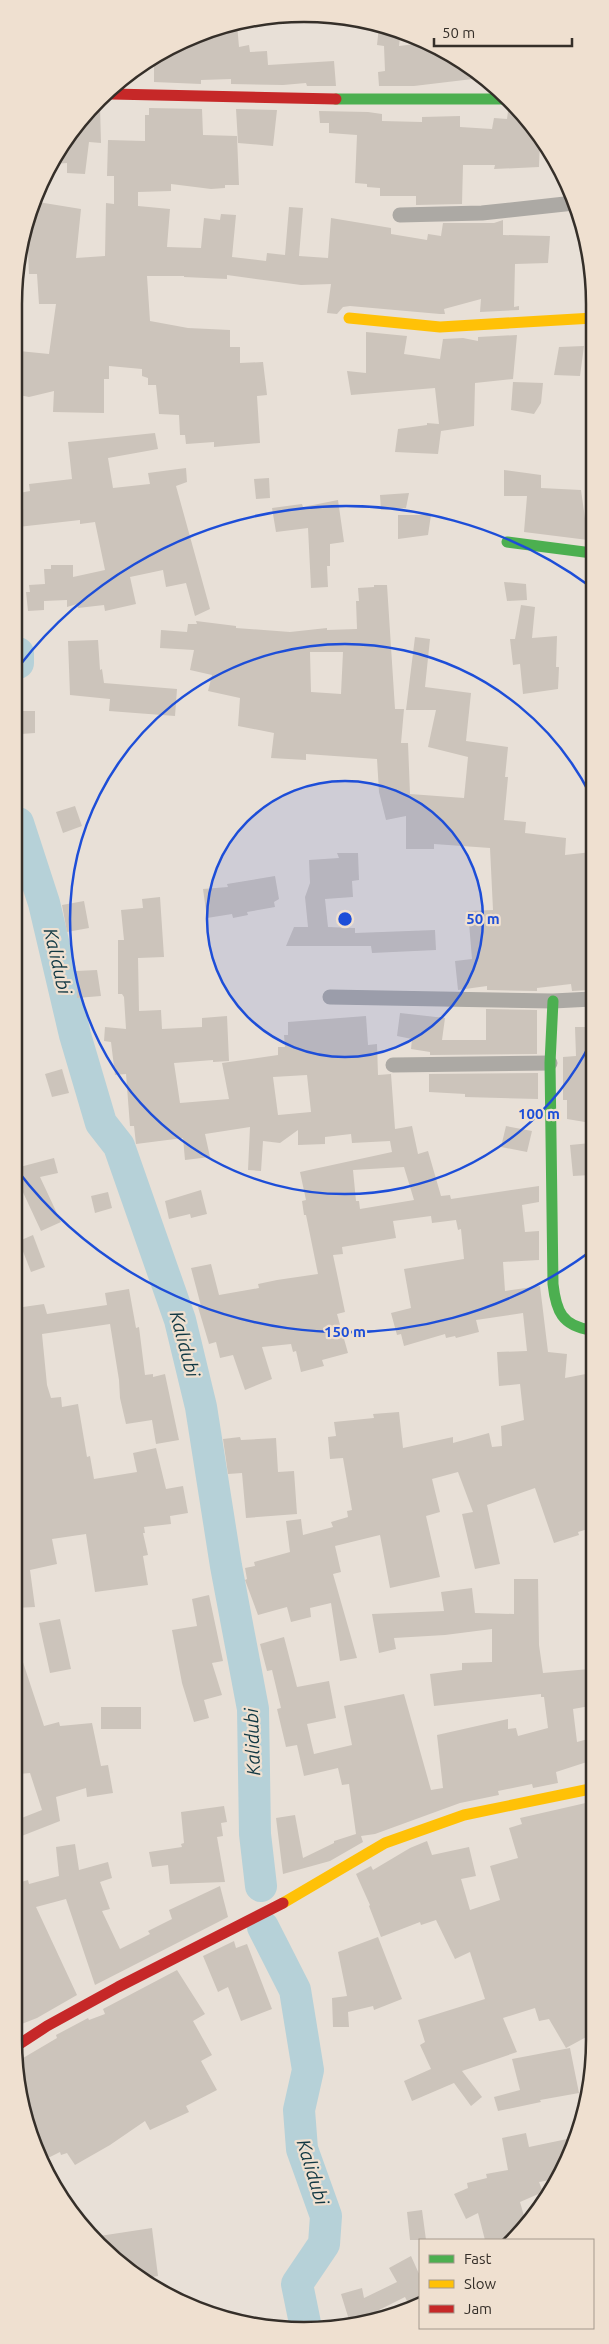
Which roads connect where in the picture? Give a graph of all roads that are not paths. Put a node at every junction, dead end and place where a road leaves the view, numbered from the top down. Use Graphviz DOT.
graph roads {
  1 [pos="117,94"];
  2 [pos="497,98"];
  3 [pos="568,204"];
  4 [pos="400,215"];
  5 [pos="349,318"];
  6 [pos="586,318"];
  7 [pos="507,542"];
  8 [pos="586,552"];
  9 [pos="330,997"];
  10 [pos="586,999"];
  11 [pos="554,1001"];
  12 [pos="550,1063"];
  13 [pos="393,1065"];
  14 [pos="586,1330"];
  15 [pos="586,1789"];
  16 [pos="22,2042"];
  1 -- 2 [label="street"];
  3 -- 4 [label="street"];
  5 -- 6 [label="street"];
  7 -- 8 [label="street"];
  9 -- 11 [label="street"];
  10 -- 11 [label="street"];
  11 -- 12 [label="street"];
  12 -- 13 [label="street"];
  12 -- 14 [label="street"];
  15 -- 16 [label="street"];
}
